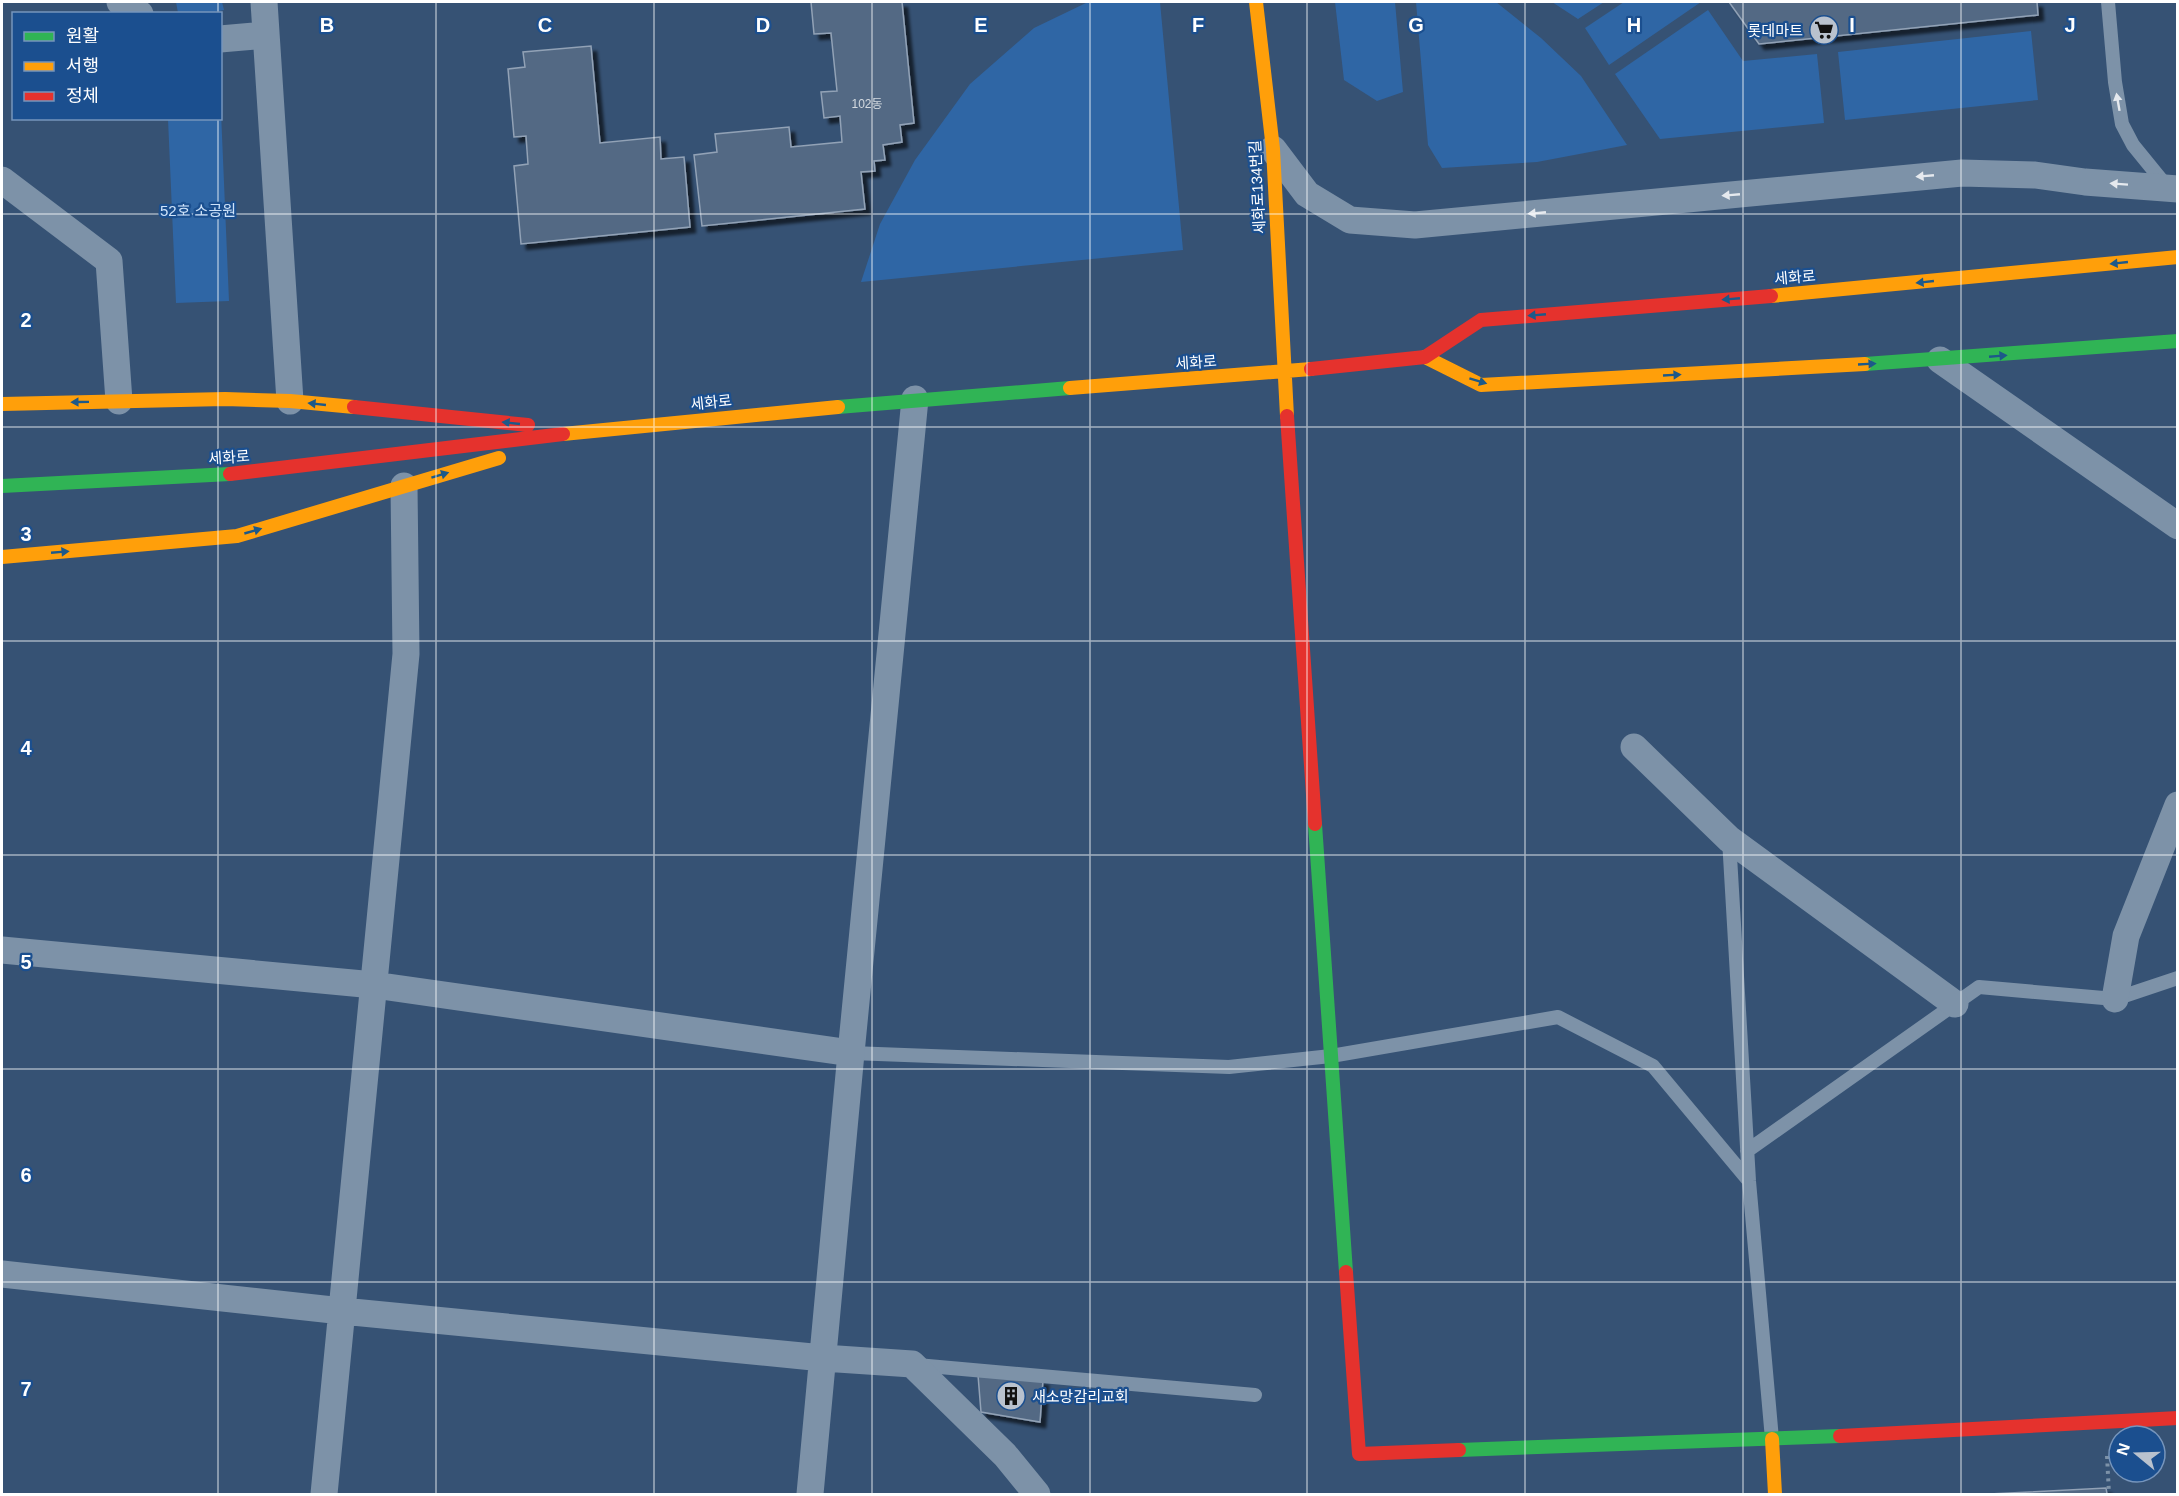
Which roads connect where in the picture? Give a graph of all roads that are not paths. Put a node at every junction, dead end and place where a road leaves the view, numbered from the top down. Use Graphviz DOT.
graph roads {
  1 [pos="120,2"];
  2 [pos="264,2"];
  3 [pos="1256,2"];
  4 [pos="2108,2"];
  5 [pos="137,12"];
  6 [pos="267,35"];
  7 [pos="222,39"];
  8 [pos="1272,149"];
  9 [pos="2,180"];
  10 [pos="2173,188"];
  11 [pos="2178,257"];
  12 [pos="2178,341"];
  13 [pos="1425,357"];
  14 [pos="1940,360"];
  15 [pos="1284,372"];
  16 [pos="915,399"];
  17 [pos="119,401"];
  18 [pos="290,401"];
  19 [pos="2,404"];
  20 [pos="590,431"];
  21 [pos="2,486"];
  22 [pos="404,486"];
  23 [pos="2178,526"];
  24 [pos="2,557"];
  25 [pos="1634,747"];
  26 [pos="2178,806"];
  27 [pos="1730,839"];
  28 [pos="2,950"];
  29 [pos="2178,978"];
  30 [pos="374,985"];
  31 [pos="2115,999"];
  32 [pos="1955,1004"];
  33 [pos="850,1053"];
  34 [pos="1331,1056"];
  35 [pos="1747,1152"];
  36 [pos="1749,1181"];
  37 [pos="2,1274"];
  38 [pos="342,1311"];
  39 [pos="823,1358"];
  40 [pos="912,1364"];
  41 [pos="1255,1395"];
  42 [pos="2178,1418"];
  43 [pos="1772,1439"];
  44 [pos="324,1494"];
  45 [pos="810,1494"];
  46 [pos="1037,1494"];
  47 [pos="1775,1494"];
  1 -- 5 [label="street"];
  2 -- 6 [label="street"];
  3 -- 8 [label="main road, 세화로134번길"];
  10 -- 4 [label="lane, one-way"];
  6 -- 7 [label="street"];
  6 -- 18 [label="street"];
  10 -- 8 [label="street, one-way"];
  8 -- 15 [label="main road, 세화로134번길"];
  9 -- 17 [label="street"];
  11 -- 13 [label="main road, 세화로, one-way"];
  14 -- 12 [label="main road, one-way"];
  13 -- 14 [label="main road, one-way"];
  13 -- 15 [label="main road, 세화로"];
  14 -- 23 [label="street"];
  15 -- 16 [label="main road, 세화로"];
  15 -- 34 [label="main road, 세화로134번길"];
  16 -- 20 [label="main road, 세화로"];
  16 -- 33 [label="street"];
  17 -- 18 [label="main road"];
  17 -- 19 [label="main road, one-way"];
  20 -- 18 [label="main road, one-way"];
  20 -- 21 [label="main road, 세화로"];
  22 -- 20 [label="main road, one-way"];
  24 -- 22 [label="main road, one-way"];
  22 -- 30 [label="street"];
  25 -- 27 [label="street"];
  26 -- 31 [label="street"];
  27 -- 32 [label="street"];
  27 -- 35 [label="lane"];
  28 -- 30 [label="street"];
  29 -- 31 [label="lane"];
  30 -- 33 [label="street"];
  30 -- 38 [label="street"];
  31 -- 32 [label="lane"];
  32 -- 35 [label="lane"];
  33 -- 34 [label="lane"];
  33 -- 39 [label="street"];
  34 -- 36 [label="lane"];
  34 -- 43 [label="main road, 세화로134번길"];
  35 -- 36 [label="lane"];
  36 -- 43 [label="lane"];
  37 -- 38 [label="street"];
  38 -- 39 [label="street"];
  38 -- 44 [label="street"];
  39 -- 40 [label="street"];
  39 -- 45 [label="street"];
  40 -- 41 [label="lane"];
  40 -- 46 [label="street"];
  42 -- 43 [label="main road"];
  43 -- 47 [label="main road"];
}
